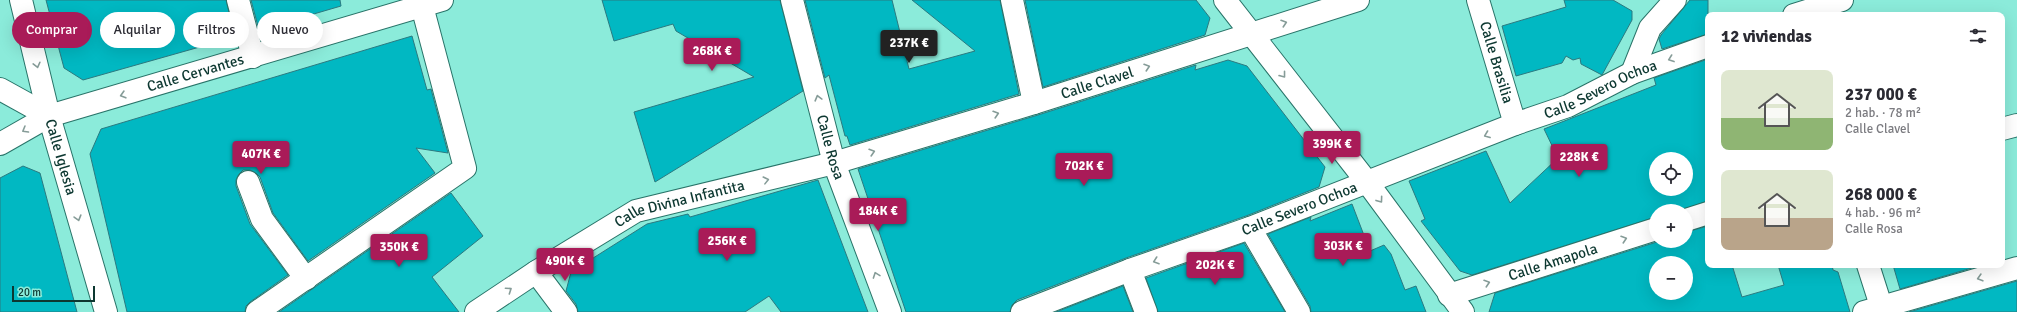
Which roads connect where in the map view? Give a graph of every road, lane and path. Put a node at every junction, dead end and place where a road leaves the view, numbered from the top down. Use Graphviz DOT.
graph roads {
  1 [pos="21,0"];
  2 [pos="238,0"];
  3 [pos="442,0"];
  4 [pos="792,0"];
  5 [pos="1012,0"];
  6 [pos="1225,0"];
  7 [pos="1358,0"];
  8 [pos="1478,0"];
  9 [pos="1675,0"];
  10 [pos="1784,0"];
  11 [pos="1842,0"];
  12 [pos="422,6"];
  13 [pos="1787,12"];
  14 [pos="1804,12"];
  15 [pos="1251,34"];
  16 [pos="1705,47"];
  17 [pos="253,57"];
  18 [pos="1632,73"];
  19 [pos="0,89"];
  20 [pos="1034,103"];
  21 [pos="49,116"];
  22 [pos="1515,124"];
  23 [pos="2017,125"];
  24 [pos="2005,128"];
  25 [pos="0,144"];
  26 [pos="834,163"];
  27 [pos="248,182"];
  28 [pos="1367,182"];
  29 [pos="1705,214"];
  30 [pos="1693,218"];
  31 [pos="1250,228"];
  32 [pos="1649,231"];
  33 [pos="1869,268"];
  34 [pos="2017,268"];
  35 [pos="1130,270"];
  36 [pos="536,272"];
  37 [pos="306,279"];
  38 [pos="1449,295"];
  39 [pos="1876,310"];
  40 [pos="106,312"];
  41 [pos="257,312"];
  42 [pos="476,312"];
  43 [pos="566,312"];
  44 [pos="890,312"];
  45 [pos="1022,312"];
  46 [pos="1146,312"];
  47 [pos="1299,312"];
  48 [pos="1463,312"];
  1 -- 21 [label="street, Calle Iglesia, one-way"];
  2 -- 17 [label="street"];
  3 -- 12 [label="street, Calle Cervantes"];
  26 -- 4 [label="street, Calle Rosa, one-way"];
  5 -- 20 [label="street"];
  6 -- 15 [label="street"];
  15 -- 7 [label="street, Calle Clavel, one-way"];
  8 -- 22 [label="street, Calle Brasilia"];
  9 -- 18 [label="street"];
  10 -- 13 [label="street"];
  11 -- 14 [label="street"];
  12 -- 17 [label="street, Calle Cervantes"];
  12 -- 37 [label="street"];
  20 -- 15 [label="street, Calle Clavel, one-way"];
  15 -- 28 [label="street, one-way"];
  16 -- 18 [label="street, Calle Severo Ochoa, one-way"];
  17 -- 21 [label="street, Calle Cervantes, one-way"];
  18 -- 22 [label="street, Calle Severo Ochoa"];
  19 -- 21 [label="street"];
  26 -- 20 [label="street, Calle Clavel, one-way"];
  21 -- 25 [label="street, Calle Cervantes, one-way"];
  21 -- 40 [label="street, Calle Iglesia, one-way"];
  22 -- 28 [label="street, Calle Severo Ochoa, one-way"];
  23 -- 24 [label="street"];
  36 -- 26 [label="street, Calle Divina Infantita, one-way"];
  44 -- 26 [label="street, Calle Rosa, one-way"];
  27 -- 37 [label="street"];
  28 -- 31 [label="street, Calle Severo Ochoa"];
  28 -- 38 [label="street, one-way"];
  29 -- 30 [label="street"];
  31 -- 35 [label="street, Calle Severo Ochoa, one-way"];
  31 -- 47 [label="street"];
  38 -- 32 [label="street, Calle Amapola, one-way"];
  33 -- 39 [label="street"];
  34 -- 39 [label="street, one-way"];
  35 -- 45 [label="street, Calle Severo Ochoa"];
  35 -- 46 [label="street"];
  42 -- 36 [label="street, Calle Divina Infantita, one-way"];
  36 -- 43 [label="street"];
  37 -- 41 [label="street"];
  38 -- 48 [label="street"];
}
